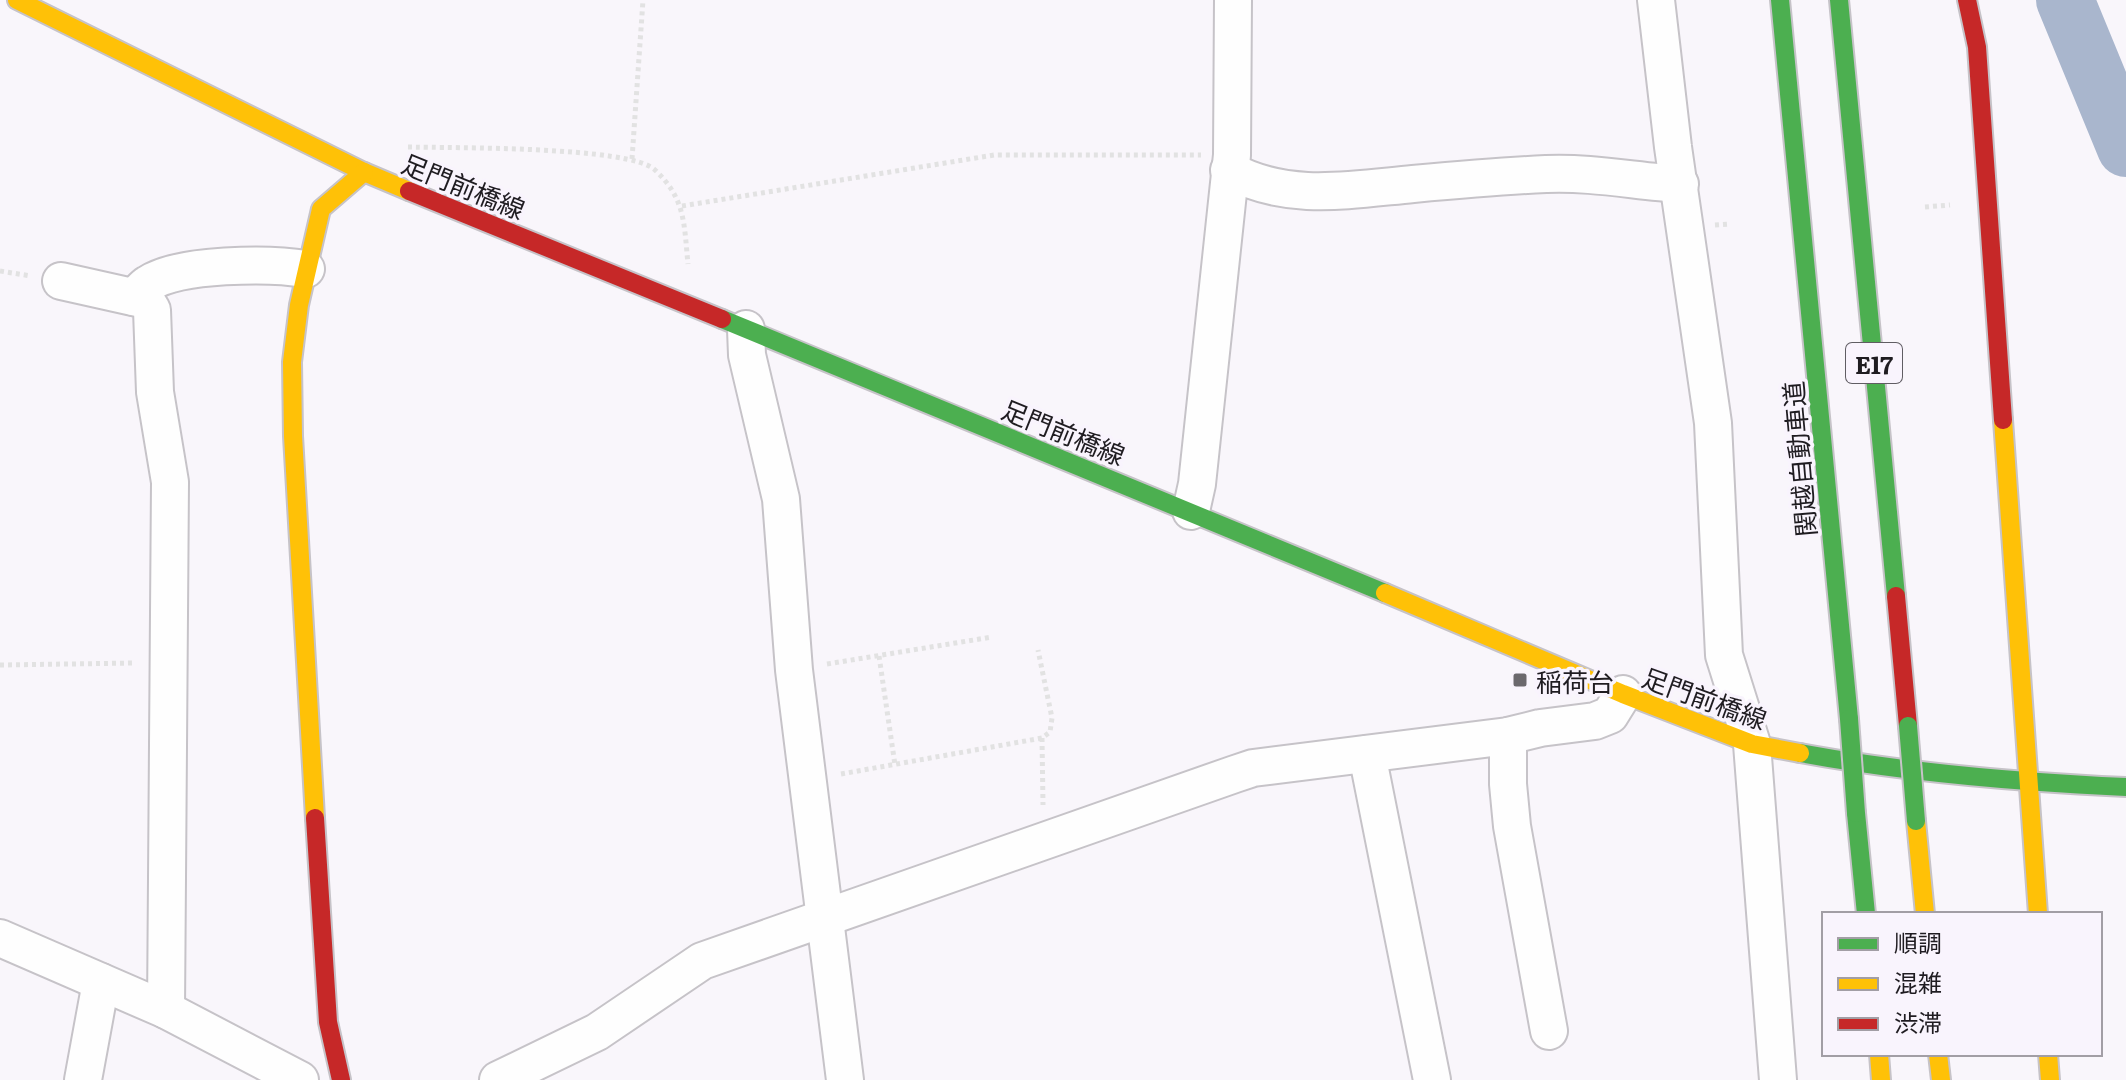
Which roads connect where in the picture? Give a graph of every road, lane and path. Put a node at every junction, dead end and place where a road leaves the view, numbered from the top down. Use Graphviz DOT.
graph roads {
  1 [pos="17,0"];
  2 [pos="643,0"];
  3 [pos="1233,0"];
  4 [pos="1656,0"];
  5 [pos="1780,0"];
  6 [pos="1839,0"];
  7 [pos="1967,0"];
  8 [pos="632,159"];
  9 [pos="1230,162"];
  10 [pos="364,172"];
  11 [pos="1680,184"];
  12 [pos="682,206"];
  13 [pos="306,269"];
  14 [pos="61,281"];
  15 [pos="134,297"];
  16 [pos="695,306"];
  17 [pos="746,329"];
  18 [pos="1191,511"];
  19 [pos="992,637"];
  20 [pos="1038,650"];
  21 [pos="879,656"];
  22 [pos="169,662"];
  23 [pos="0,665"];
  24 [pos="794,670"];
  25 [pos="1623,694"];
  26 [pos="1508,736"];
  27 [pos="1042,738"];
  28 [pos="1752,744"];
  29 [pos="1367,754"];
  30 [pos="895,765"];
  31 [pos="808,780"];
  32 [pos="2030,783"];
  33 [pos="2126,787"];
  34 [pos="1051,838"];
  35 [pos="1866,912"];
  36 [pos="1925,912"];
  37 [pos="2038,912"];
  38 [pos="826,916"];
  39 [pos="0,938"];
  40 [pos="101,982"];
  41 [pos="166,1010"];
  42 [pos="1549,1031"];
  43 [pos="1879,1056"];
  44 [pos="1938,1056"];
  45 [pos="2048,1056"];
  46 [pos="83,1080"];
  47 [pos="300,1080"];
  48 [pos="341,1080"];
  49 [pos="498,1080"];
  50 [pos="845,1080"];
  51 [pos="1432,1080"];
  52 [pos="1778,1080"];
  53 [pos="1881,1080"];
  54 [pos="1941,1080"];
  55 [pos="2050,1080"];
  1 -- 10 [label="main road, 足門前橋線"];
  2 -- 8 [label="path"];
  3 -- 9 [label="street"];
  4 -- 11 [label="street"];
  5 -- 35 [label="main road, 関越自動車道 / E17, bridge"];
  6 -- 36 [label="main road, E17, bridge"];
  7 -- 32 [label="main road"];
  8 -- 10 [label="path"];
  8 -- 12 [label="path"];
  9 -- 11 [label="street"];
  9 -- 12 [label="path"];
  9 -- 18 [label="street"];
  10 -- 13 [label="main road"];
  10 -- 16 [label="main road, 足門前橋線"];
  11 -- 28 [label="street"];
  12 -- 16 [label="path"];
  13 -- 15 [label="street"];
  13 -- 48 [label="main road"];
  14 -- 15 [label="street"];
  15 -- 22 [label="street"];
  16 -- 17 [label="main road, 足門前橋線"];
  17 -- 18 [label="main road, 足門前橋線"];
  17 -- 24 [label="street"];
  18 -- 25 [label="main road, 足門前橋線"];
  19 -- 21 [label="path"];
  20 -- 27 [label="path"];
  21 -- 24 [label="path"];
  21 -- 30 [label="path"];
  22 -- 23 [label="path"];
  22 -- 41 [label="street"];
  24 -- 31 [label="street"];
  25 -- 26 [label="street"];
  25 -- 28 [label="main road, 足門前橋線"];
  26 -- 29 [label="street"];
  26 -- 42 [label="street"];
  27 -- 30 [label="path"];
  27 -- 34 [label="path"];
  28 -- 32 [label="main road, 足門前橋線"];
  28 -- 52 [label="street"];
  29 -- 34 [label="street"];
  29 -- 51 [label="street"];
  30 -- 31 [label="path"];
  31 -- 38 [label="street"];
  32 -- 33 [label="main road, 足門前橋線"];
  32 -- 37 [label="main road"];
  34 -- 38 [label="street"];
  38 -- 49 [label="street"];
  38 -- 50 [label="street"];
  39 -- 40 [label="street"];
  40 -- 41 [label="street"];
  40 -- 46 [label="street"];
  41 -- 47 [label="street"];
  43 -- 53 [label="main road"];
  44 -- 54 [label="main road"];
  45 -- 55 [label="main road"];
}
